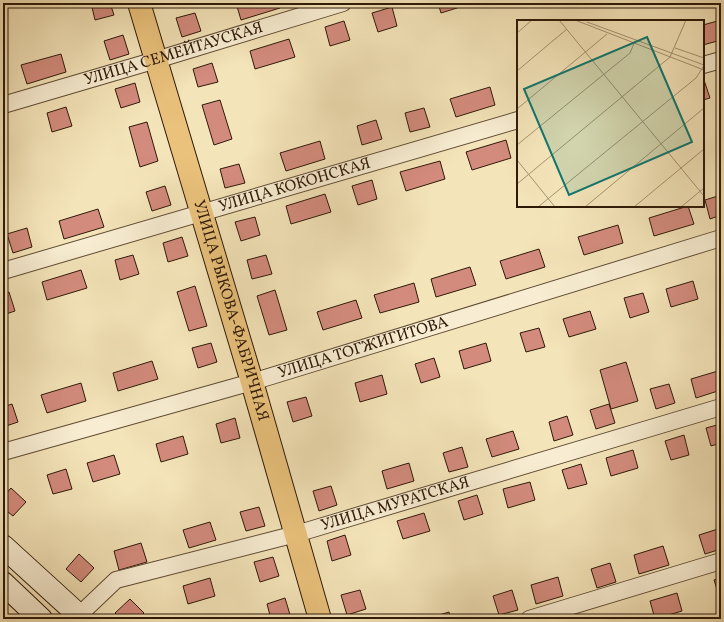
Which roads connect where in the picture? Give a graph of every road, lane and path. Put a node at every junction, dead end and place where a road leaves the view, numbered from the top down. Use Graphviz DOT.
graph roads {
  1 [pos="139,3"];
  2 [pos="343,3"];
  3 [pos="156,60"];
  4 [pos="721,60"];
  5 [pos="704,65"];
  6 [pos="3,105"];
  7 [pos="517,120"];
  8 [pos="202,213"];
  9 [pos="721,238"];
  10 [pos="3,271"];
  11 [pos="252,382"];
  12 [pos="721,406"];
  13 [pos="3,452"];
  14 [pos="296,534"];
  15 [pos="3,546"];
  16 [pos="721,561"];
  17 [pos="3,583"];
  18 [pos="79,618"];
  19 [pos="41,619"];
  20 [pos="320,619"];
  21 [pos="529,619"];
  1 -- 3 [label="main road, УЛИЦА РЫКОВА-ФАБРИЧНАЯ"];
  2 -- 3 [label="street, УЛИЦА СЕМЕЙТАУСКАЯ"];
  3 -- 6 [label="street, УЛИЦА СЕМЕЙТАУСКАЯ"];
  3 -- 8 [label="main road, УЛИЦА РЫКОВА-ФАБРИЧНАЯ"];
  4 -- 5 [label="street"];
  7 -- 8 [label="street, УЛИЦА КОКОНСКАЯ"];
  8 -- 10 [label="street, УЛИЦА КОКОНСКАЯ"];
  8 -- 11 [label="main road, УЛИЦА РЫКОВА-ФАБРИЧНАЯ"];
  9 -- 11 [label="street, УЛИЦА ТОГЖИГИТОВА"];
  11 -- 13 [label="street, УЛИЦА ТОГЖИГИТОВА"];
  11 -- 14 [label="main road, УЛИЦА РЫКОВА-ФАБРИЧНАЯ"];
  12 -- 14 [label="street, УЛИЦА МУРАТСКАЯ"];
  14 -- 18 [label="street, УЛИЦА МУРАТСКАЯ"];
  14 -- 20 [label="main road, УЛИЦА РЫКОВА-ФАБРИЧНАЯ"];
  15 -- 18 [label="main road"];
  16 -- 21 [label="street"];
  17 -- 19 [label="main road"];
}
